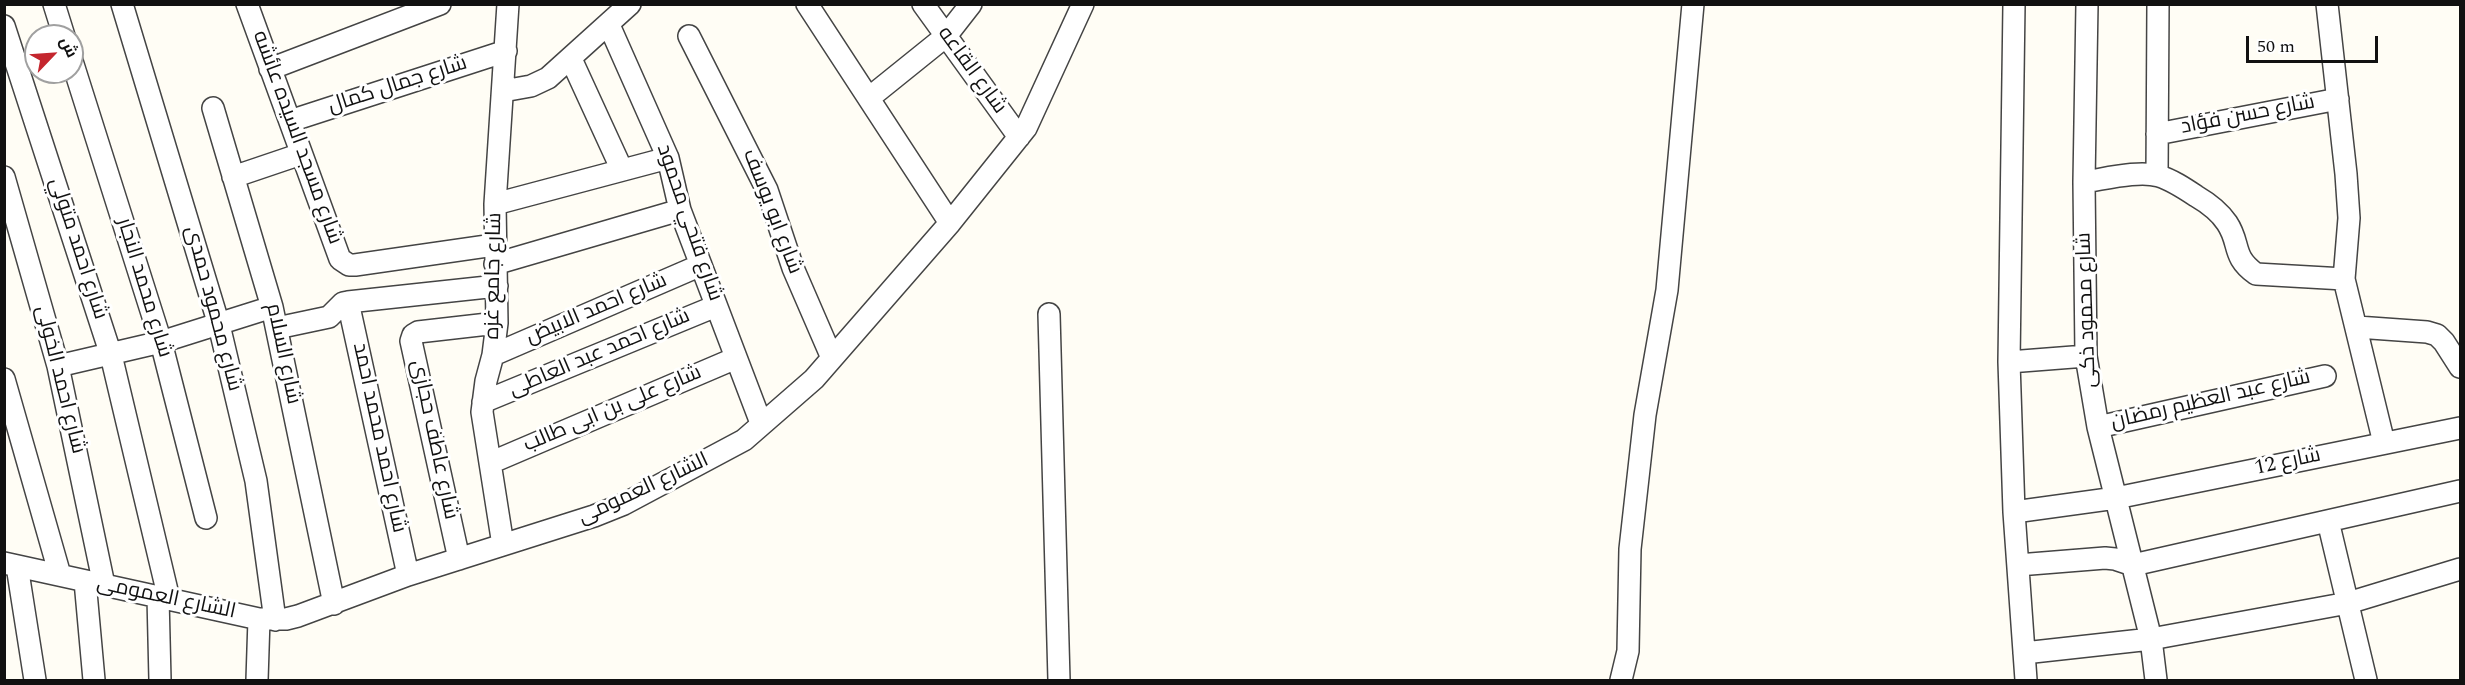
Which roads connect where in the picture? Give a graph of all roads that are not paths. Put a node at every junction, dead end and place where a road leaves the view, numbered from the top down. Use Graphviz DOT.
graph roads {
  1 [pos="54,4"];
  2 [pos="122,4"];
  3 [pos="440,4"];
  4 [pos="508,4"];
  5 [pos="630,4"];
  6 [pos="807,4"];
  7 [pos="923,4"];
  8 [pos="971,4"];
  9 [pos="1083,4"];
  10 [pos="1693,4"];
  11 [pos="2014,4"];
  12 [pos="2087,4"];
  13 [pos="2158,4"];
  14 [pos="2327,4"];
  15 [pos="252,6"];
  16 [pos="60,24"];
  17 [pos="609,25"];
  18 [pos="4,26"];
  19 [pos="689,36"];
  20 [pos="946,36"];
  21 [pos="506,51"];
  22 [pos="571,59"];
  23 [pos="270,69"];
  24 [pos="79,84"];
  25 [pos="503,91"];
  26 [pos="869,98"];
  27 [pos="2338,99"];
  28 [pos="213,108"];
  29 [pos="290,121"];
  30 [pos="2157,134"];
  31 [pos="1018,137"];
  32 [pos="301,153"];
  33 [pos="668,158"];
  34 [pos="622,170"];
  35 [pos="2157,175"];
  36 [pos="4,177"];
  37 [pos="234,177"];
  38 [pos="2084,182"];
  39 [pos="495,204"];
  40 [pos="680,210"];
  41 [pos="950,223"];
  42 [pos="495,254"];
  43 [pos="701,265"];
  44 [pos="2344,279"];
  45 [pos="497,286"];
  46 [pos="348,302"];
  47 [pos="716,306"];
  48 [pos="272,307"];
  49 [pos="1049,314"];
  50 [pos="497,323"];
  51 [pos="219,325"];
  52 [pos="2357,327"];
  53 [pos="277,328"];
  54 [pos="161,342"];
  55 [pos="111,354"];
  56 [pos="493,354"];
  57 [pos="2086,356"];
  58 [pos="736,358"];
  59 [pos="832,358"];
  60 [pos="2009,363"];
  61 [pos="58,366"];
  62 [pos="2460,367"];
  63 [pos="2325,376"];
  64 [pos="4,379"];
  65 [pos="483,402"];
  66 [pos="761,423"];
  67 [pos="2098,427"];
  68 [pos="2460,428"];
  69 [pos="2384,443"];
  70 [pos="490,463"];
  71 [pos="2460,491"];
  72 [pos="2116,498"];
  73 [pos="2014,512"];
  74 [pos="206,518"];
  75 [pos="2328,521"];
  76 [pos="503,545"];
  77 [pos="459,559"];
  78 [pos="11,564"];
  79 [pos="2018,565"];
  80 [pos="2133,565"];
  81 [pos="2460,569"];
  82 [pos="60,575"];
  83 [pos="408,575"];
  84 [pos="95,583"];
  85 [pos="164,598"];
  86 [pos="2348,603"];
  87 [pos="334,604"];
  88 [pos="267,620"];
  89 [pos="2151,639"];
  90 [pos="2024,653"];
  91 [pos="35,681"];
  92 [pos="94,681"];
  93 [pos="160,681"];
  94 [pos="257,681"];
  95 [pos="1059,681"];
  96 [pos="1621,681"];
  97 [pos="2026,681"];
  98 [pos="2156,681"];
  99 [pos="2366,681"];
  1 -- 16 [label="street"];
  2 -- 51 [label="street, شارع محمود حمدى"];
  3 -- 23 [label="street"];
  4 -- 21 [label="street, شارع جامع غزه"];
  5 -- 17 [label="street"];
  6 -- 26 [label="street"];
  7 -- 20 [label="street, شارع القاعه"];
  8 -- 20 [label="street"];
  9 -- 31 [label="street, الشارع العمومى"];
  10 -- 96 [label="street"];
  11 -- 60 [label="street"];
  12 -- 38 [label="street, شارع محمود ذكى"];
  13 -- 30 [label="street"];
  14 -- 27 [label="street"];
  15 -- 23 [label="street, شارع مسجد السيده عائشه"];
  17 -- 22 [label="street"];
  17 -- 33 [label="street, شارع فتحي محمود"];
  18 -- 55 [label="street, شارع احمد متولي"];
  19 -- 59 [label="street, شارع ابو يوسف"];
  20 -- 26 [label="street"];
  20 -- 31 [label="street, شارع القاعه"];
  21 -- 25 [label="street, شارع جامع غزه"];
  21 -- 29 [label="street, شارع جمال كمال"];
  22 -- 25 [label="street"];
  22 -- 34 [label="street"];
  23 -- 29 [label="street, شارع مسجد السيده عائشه"];
  24 -- 54 [label="street, شارع محمد النجار"];
  25 -- 39 [label="street, شارع جامع غزه"];
  26 -- 41 [label="street"];
  27 -- 30 [label="street, شارع حسن فؤاد"];
  27 -- 44 [label="street"];
  28 -- 37 [label="street, شارع السلام"];
  29 -- 32 [label="street, شارع مسجد السيده عائشه"];
  30 -- 35 [label="street"];
  31 -- 41 [label="street, الشارع العمومى"];
  32 -- 37 [label="street"];
  32 -- 42 [label="street, شارع مسجد السيده عائشه"];
  33 -- 34 [label="street"];
  33 -- 40 [label="street, شارع فتحي محمود"];
  34 -- 39 [label="street"];
  35 -- 38 [label="street"];
  35 -- 44 [label="street"];
  36 -- 61 [label="street, شارع احمد الخولى"];
  37 -- 48 [label="street, شارع السلام"];
  38 -- 57 [label="street, شارع محمود ذكى"];
  39 -- 42 [label="street, شارع جامع غزه"];
  40 -- 42 [label="street"];
  40 -- 43 [label="street, شارع فتحي محمود"];
  41 -- 59 [label="street, الشارع العمومى"];
  42 -- 45 [label="street, شارع جامع غزه"];
  43 -- 47 [label="street, شارع فتحي محمود"];
  43 -- 56 [label="street, شارع احمد الابيض"];
  44 -- 52 [label="street"];
  45 -- 46 [label="street"];
  45 -- 50 [label="street, شارع جامع غزه"];
  46 -- 53 [label="street"];
  46 -- 83 [label="street, شارع احمد محمد احمد"];
  47 -- 58 [label="street, شارع فتحي محمود"];
  47 -- 65 [label="street, شارع احمد عبد العاطى"];
  48 -- 51 [label="street"];
  48 -- 53 [label="street, شارع السلام"];
  49 -- 95 [label="street"];
  50 -- 56 [label="street, شارع جامع غزه"];
  50 -- 77 [label="street, شارع عاطف حجازى"];
  51 -- 54 [label="street"];
  51 -- 88 [label="street, شارع محمود حمدى"];
  52 -- 62 [label="street"];
  52 -- 69 [label="street"];
  53 -- 87 [label="street, شارع السلام"];
  54 -- 55 [label="street"];
  54 -- 74 [label="street, شارع محمد النجار"];
  55 -- 61 [label="street"];
  55 -- 85 [label="street, شارع احمد متولي"];
  56 -- 65 [label="street, شارع جامع غزه"];
  57 -- 60 [label="street"];
  57 -- 67 [label="street, شارع محمود ذكى"];
  58 -- 66 [label="street, شارع فتحي محمود"];
  58 -- 70 [label="street, شارع على بن ابى طالب"];
  59 -- 66 [label="street, الشارع العمومى"];
  60 -- 73 [label="street"];
  61 -- 84 [label="street, شارع احمد الخولى"];
  63 -- 67 [label="street, شارع عبد العظيم رمضان"];
  64 -- 82 [label="street"];
  65 -- 70 [label="street, شارع جامع غزه"];
  66 -- 76 [label="street, الشارع العمومى"];
  67 -- 72 [label="street, شارع محمود ذكى"];
  68 -- 69 [label="street, شارع 12"];
  69 -- 72 [label="street, شارع 12"];
  70 -- 76 [label="street, شارع جامع غزه"];
  71 -- 75 [label="street"];
  72 -- 73 [label="street, شارع 12"];
  72 -- 80 [label="street, شارع محمود ذكى"];
  73 -- 79 [label="street"];
  75 -- 80 [label="street"];
  75 -- 86 [label="street"];
  76 -- 77 [label="street, الشارع العمومى"];
  77 -- 83 [label="street, الشارع العمومى"];
  78 -- 82 [label="street, الشارع العمومى"];
  78 -- 91 [label="street"];
  79 -- 80 [label="street"];
  79 -- 90 [label="street"];
  80 -- 89 [label="street, شارع محمود ذكى"];
  81 -- 86 [label="street"];
  82 -- 84 [label="street, الشارع العمومى"];
  83 -- 87 [label="street, الشارع العمومى"];
  84 -- 85 [label="street, الشارع العمومى"];
  84 -- 92 [label="street, شارع احمد الخولى"];
  85 -- 88 [label="street, الشارع العمومى"];
  85 -- 93 [label="street, شارع احمد متولي"];
  86 -- 89 [label="street"];
  86 -- 99 [label="street"];
  87 -- 88 [label="street, الشارع العمومى"];
  88 -- 94 [label="street, شارع محمود حمدى"];
  89 -- 90 [label="street"];
  89 -- 98 [label="street, شارع محمود ذكى"];
  90 -- 97 [label="street"];
}
